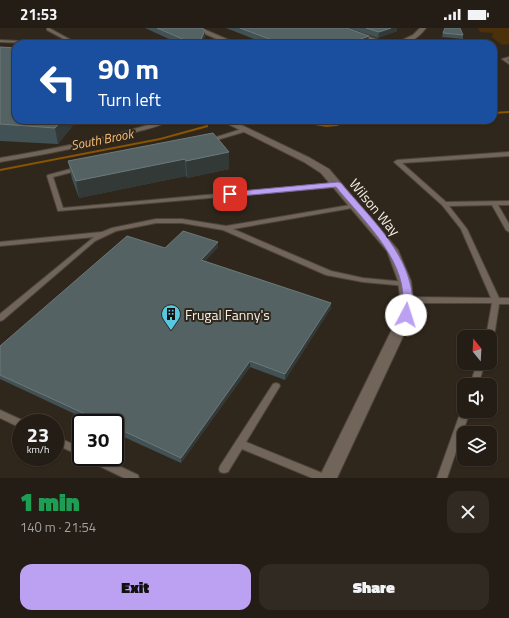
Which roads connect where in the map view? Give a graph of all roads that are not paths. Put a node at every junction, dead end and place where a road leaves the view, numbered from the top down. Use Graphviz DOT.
graph roads {
  1 [pos="195,28"];
  2 [pos="338,28"];
  3 [pos="423,28"];
  4 [pos="48,29"];
  5 [pos="69,40"];
  6 [pos="224,40"];
  7 [pos="374,40"];
  8 [pos="409,40"];
  9 [pos="0,41"];
  10 [pos="12,42"];
  11 [pos="509,58"];
  12 [pos="509,63"];
  13 [pos="157,124"];
  14 [pos="232,124"];
  15 [pos="244,130"];
  16 [pos="204,142"];
  17 [pos="509,154"];
  18 [pos="0,160"];
  19 [pos="88,167"];
  20 [pos="338,185"];
  21 [pos="509,203"];
  22 [pos="444,204"];
  23 [pos="494,204"];
  24 [pos="356,206"];
  25 [pos="225,228"];
  26 [pos="509,230"];
  27 [pos="105,234"];
  28 [pos="0,244"];
  29 [pos="406,284"];
  30 [pos="408,300"];
  31 [pos="496,301"];
  32 [pos="509,301"];
  33 [pos="0,318"];
  34 [pos="491,330"];
  35 [pos="276,386"];
  36 [pos="0,414"];
  37 [pos="463,418"];
  38 [pos="12,420"];
  39 [pos="240,444"];
  40 [pos="109,466"];
  41 [pos="224,468"];
  42 [pos="134,478"];
  43 [pos="323,478"];
  44 [pos="328,478"];
  45 [pos="442,478"];
  1 -- 6 [label="street"];
  2 -- 7 [label="street"];
  3 -- 8 [label="street"];
  4 -- 5 [label="lane"];
  9 -- 10 [label="lane"];
  11 -- 12 [label="lane"];
  13 -- 18 [label="lane"];
  14 -- 15 [label="street, Wilson Way"];
  15 -- 16 [label="lane"];
  15 -- 20 [label="street, Wilson Way"];
  17 -- 22 [label="lane"];
  19 -- 20 [label="lane"];
  20 -- 24 [label="street, Wilson Way"];
  21 -- 23 [label="lane"];
  22 -- 23 [label="lane"];
  22 -- 31 [label="lane"];
  23 -- 26 [label="lane"];
  24 -- 25 [label="lane"];
  24 -- 29 [label="street, Wilson Way"];
  25 -- 27 [label="lane"];
  25 -- 29 [label="lane"];
  27 -- 28 [label="lane"];
  27 -- 33 [label="lane"];
  29 -- 30 [label="street, Wilson Way"];
  30 -- 31 [label="lane"];
  30 -- 44 [label="street, Wilson Way"];
  31 -- 32 [label="lane"];
  31 -- 34 [label="lane"];
  35 -- 39 [label="lane"];
  36 -- 38 [label="lane"];
  37 -- 45 [label="lane"];
  39 -- 41 [label="lane"];
  39 -- 43 [label="lane"];
  40 -- 42 [label="lane"];
}
